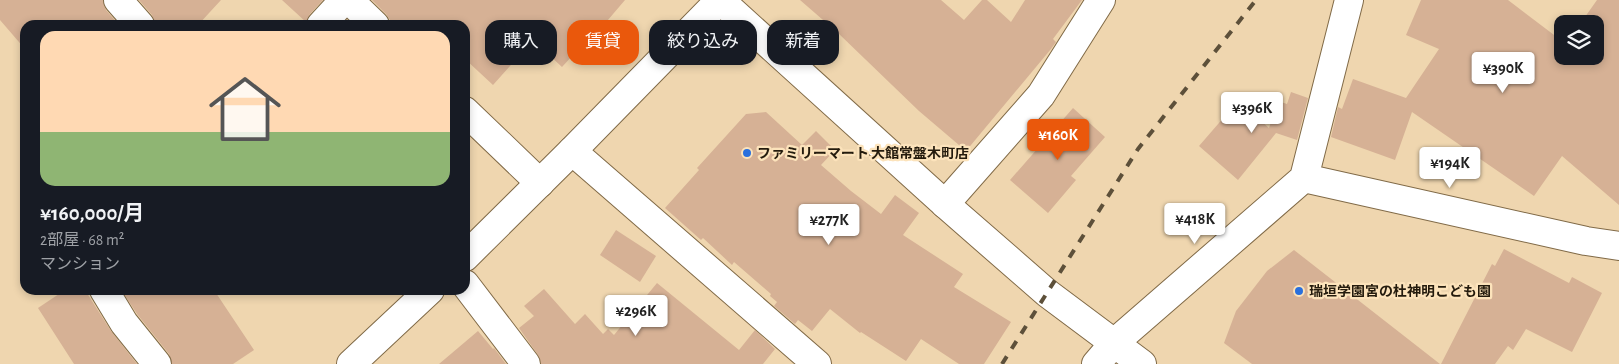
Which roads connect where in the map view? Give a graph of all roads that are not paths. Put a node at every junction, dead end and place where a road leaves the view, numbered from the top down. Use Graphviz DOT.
graph roads {
  1 [pos="118,0"];
  2 [pos="344,0"];
  3 [pos="349,0"];
  4 [pos="720,0"];
  5 [pos="1101,0"];
  6 [pos="1350,0"];
  7 [pos="136,20"];
  8 [pos="326,20"];
  9 [pos="370,20"];
  10 [pos="470,116"];
  11 [pos="572,151"];
  12 [pos="1304,178"];
  13 [pos="540,182"];
  14 [pos="945,204"];
  15 [pos="1586,241"];
  16 [pos="1619,246"];
  17 [pos="470,252"];
  18 [pos="1619,262"];
  19 [pos="470,291"];
  20 [pos="107,295"];
  21 [pos="425,295"];
  22 [pos="1114,343"];
  23 [pos="157,364"];
  24 [pos="351,364"];
  25 [pos="526,364"];
  26 [pos="817,364"];
  27 [pos="1096,364"];
  28 [pos="1142,364"];
  1 -- 7 [label="street"];
  2 -- 8 [label="street"];
  3 -- 9 [label="street"];
  4 -- 11 [label="street"];
  4 -- 14 [label="street"];
  5 -- 14 [label="street"];
  6 -- 12 [label="street"];
  10 -- 13 [label="street"];
  11 -- 13 [label="street"];
  11 -- 26 [label="street"];
  12 -- 15 [label="street"];
  12 -- 22 [label="street"];
  13 -- 17 [label="street"];
  14 -- 22 [label="street"];
  15 -- 16 [label="street"];
  15 -- 18 [label="street"];
  19 -- 25 [label="street"];
  20 -- 23 [label="street"];
  21 -- 24 [label="street"];
  22 -- 27 [label="street"];
  22 -- 28 [label="street"];
}
